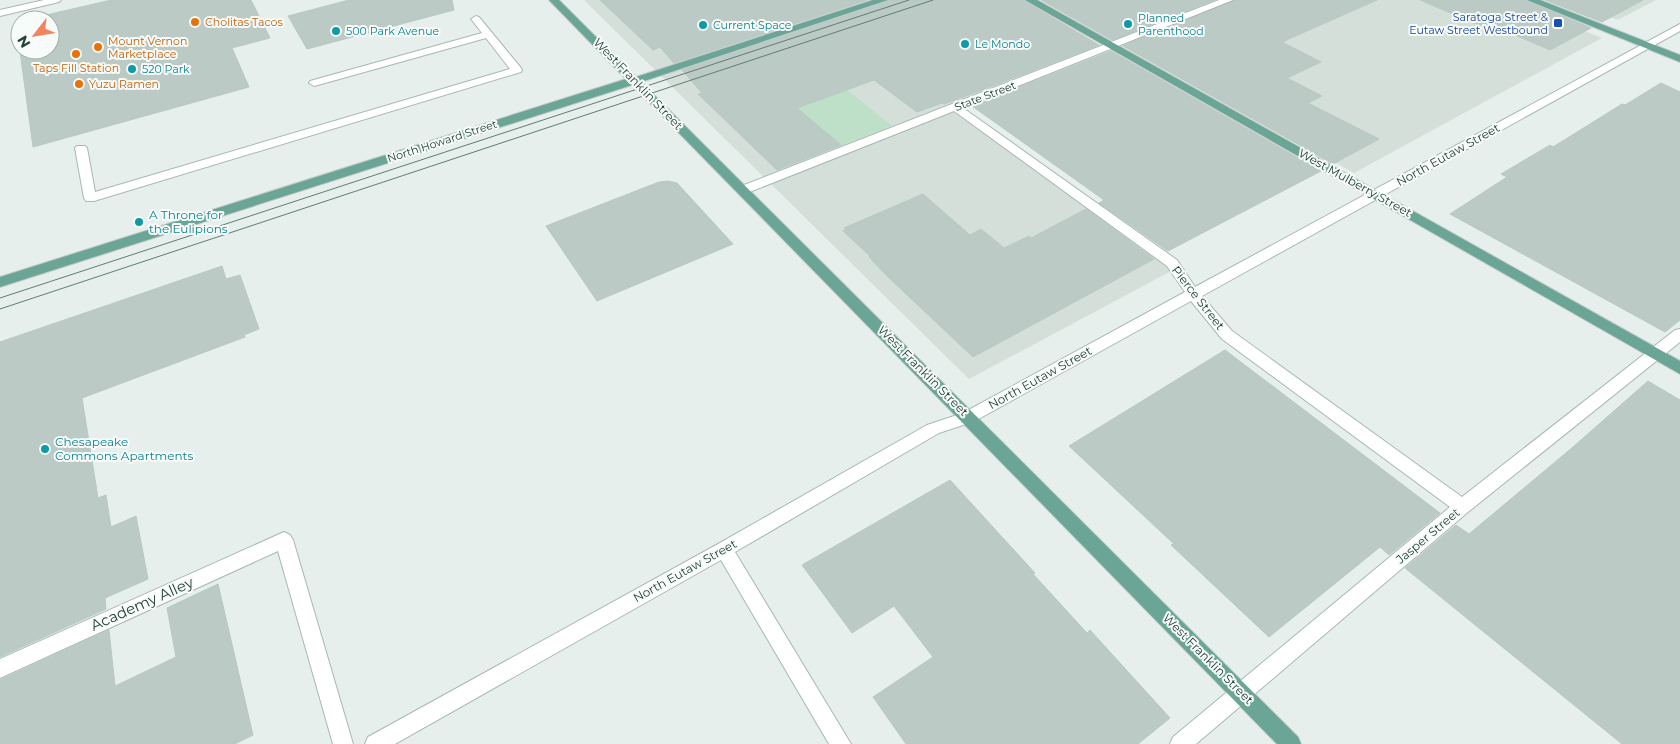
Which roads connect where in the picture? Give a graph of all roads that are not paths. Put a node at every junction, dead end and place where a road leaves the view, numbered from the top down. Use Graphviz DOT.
graph roads {
  1 [pos="56,0"];
  2 [pos="554,0"];
  3 [pos="883,0"];
  4 [pos="1030,0"];
  5 [pos="1228,0"];
  6 [pos="1532,0"];
  7 [pos="0,13"];
  8 [pos="476,19"];
  9 [pos="1680,27"];
  10 [pos="488,34"];
  11 [pos="1112,46"];
  12 [pos="1646,46"];
  13 [pos="1680,59"];
  14 [pos="634,80"];
  15 [pos="314,83"];
  16 [pos="956,108"];
  17 [pos="81,148"];
  18 [pos="743,190"];
  19 [pos="1376,195"];
  20 [pos="0,282"];
  21 [pos="1192,293"];
  22 [pos="1680,334"];
  23 [pos="1655,354"];
  24 [pos="1680,368"];
  25 [pos="969,417"];
  26 [pos="1462,507"];
  27 [pos="724,549"];
  28 [pos="0,669"];
  29 [pos="1241,693"];
  30 [pos="343,744"];
  31 [pos="376,744"];
  32 [pos="841,744"];
  33 [pos="1180,744"];
  34 [pos="1291,744"];
  1 -- 7 [label="street"];
  2 -- 14 [label="main road, West Franklin Street"];
  3 -- 14 [label="main road, North Howard Street"];
  4 -- 11 [label="main road, West Mulberry Street"];
  5 -- 11 [label="street, State Street"];
  6 -- 12 [label="main road"];
  8 -- 10 [label="street"];
  9 -- 12 [label="street, North Eutaw Street"];
  10 -- 15 [label="street"];
  10 -- 17 [label="street"];
  11 -- 16 [label="street, State Street"];
  11 -- 19 [label="main road, West Mulberry Street"];
  12 -- 13 [label="main road"];
  12 -- 19 [label="street, North Eutaw Street"];
  14 -- 18 [label="main road, West Franklin Street"];
  14 -- 20 [label="main road, North Howard Street"];
  16 -- 18 [label="street, State Street"];
  16 -- 21 [label="street, Pierce Street"];
  18 -- 25 [label="main road, West Franklin Street"];
  19 -- 21 [label="street, North Eutaw Street"];
  19 -- 23 [label="main road, West Mulberry Street"];
  21 -- 25 [label="street, North Eutaw Street"];
  21 -- 26 [label="street, Pierce Street"];
  22 -- 23 [label="street, Jasper Street"];
  23 -- 24 [label="main road, West Mulberry Street"];
  23 -- 26 [label="street, Jasper Street"];
  25 -- 27 [label="street, North Eutaw Street"];
  25 -- 29 [label="main road, West Franklin Street"];
  26 -- 29 [label="street, Jasper Street"];
  27 -- 31 [label="street, North Eutaw Street"];
  27 -- 32 [label="street"];
  28 -- 30 [label="street, Academy Alley"];
  29 -- 33 [label="street, Jasper Street"];
  29 -- 34 [label="main road, West Franklin Street"];
}
